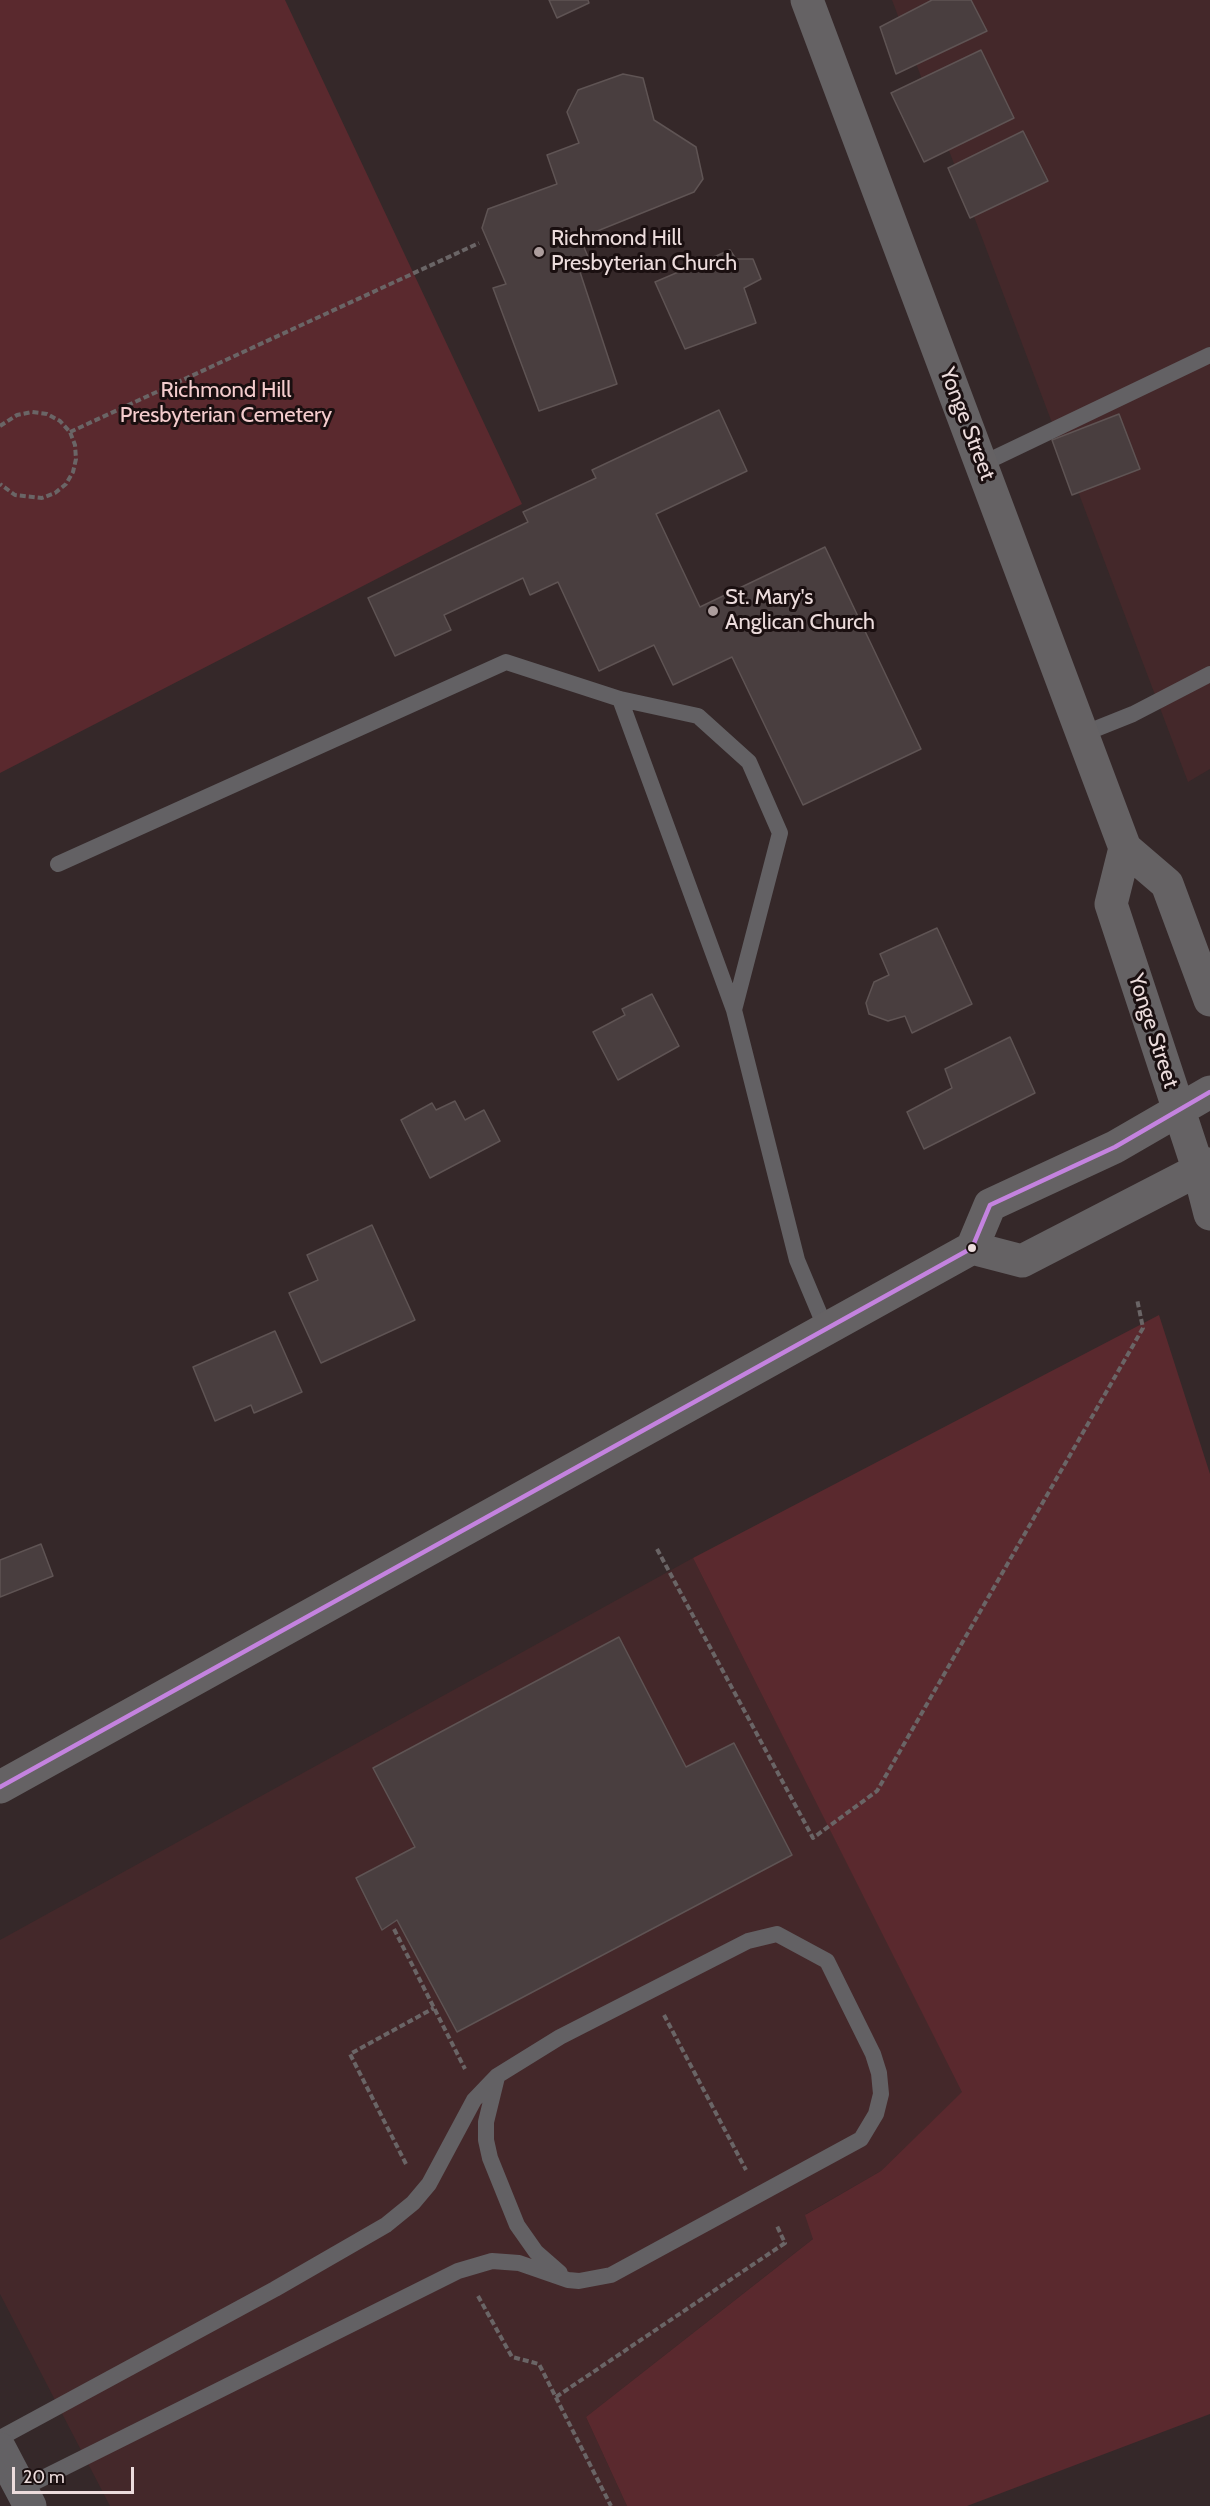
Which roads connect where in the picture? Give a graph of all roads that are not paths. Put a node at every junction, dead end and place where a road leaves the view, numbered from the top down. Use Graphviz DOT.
graph roads {
  1 [pos="807,0"];
  2 [pos="1210,355"];
  3 [pos="982,464"];
  4 [pos="1210,674"];
  5 [pos="620,699"];
  6 [pos="1083,734"];
  7 [pos="1125,848"];
  8 [pos="58,864"];
  9 [pos="1210,1000"];
  10 [pos="734,1010"];
  11 [pos="1210,1092"];
  12 [pos="1178,1110"];
  13 [pos="1204,1168"];
  14 [pos="1210,1214"];
  15 [pos="972,1248"];
  16 [pos="826,1329"];
  17 [pos="0,1787"];
  18 [pos="497,2076"];
  19 [pos="568,2280"];
  20 [pos="0,2438"];
  21 [pos="0,2449"];
  22 [pos="26,2498"];
  1 -- 3 [label="main road, Yonge Street"];
  2 -- 3 [label="lane"];
  3 -- 6 [label="main road, Yonge Street"];
  4 -- 6 [label="lane"];
  5 -- 8 [label="lane"];
  5 -- 10 [label="lane"];
  5 -- 10 [label="lane"];
  6 -- 7 [label="main road, Yonge Street"];
  7 -- 9 [label="main road, Yonge Street"];
  7 -- 12 [label="main road, Yonge Street"];
  10 -- 16 [label="lane"];
  11 -- 12 [label="main road"];
  12 -- 13 [label="main road, Yonge Street"];
  12 -- 15 [label="main road"];
  13 -- 14 [label="main road, Yonge Street"];
  13 -- 15 [label="main road"];
  15 -- 16 [label="main road"];
  16 -- 17 [label="main road"];
  18 -- 19 [label="lane"];
  18 -- 19 [label="lane"];
  18 -- 20 [label="lane"];
  19 -- 22 [label="lane"];
  21 -- 22 [label="street"];
}
